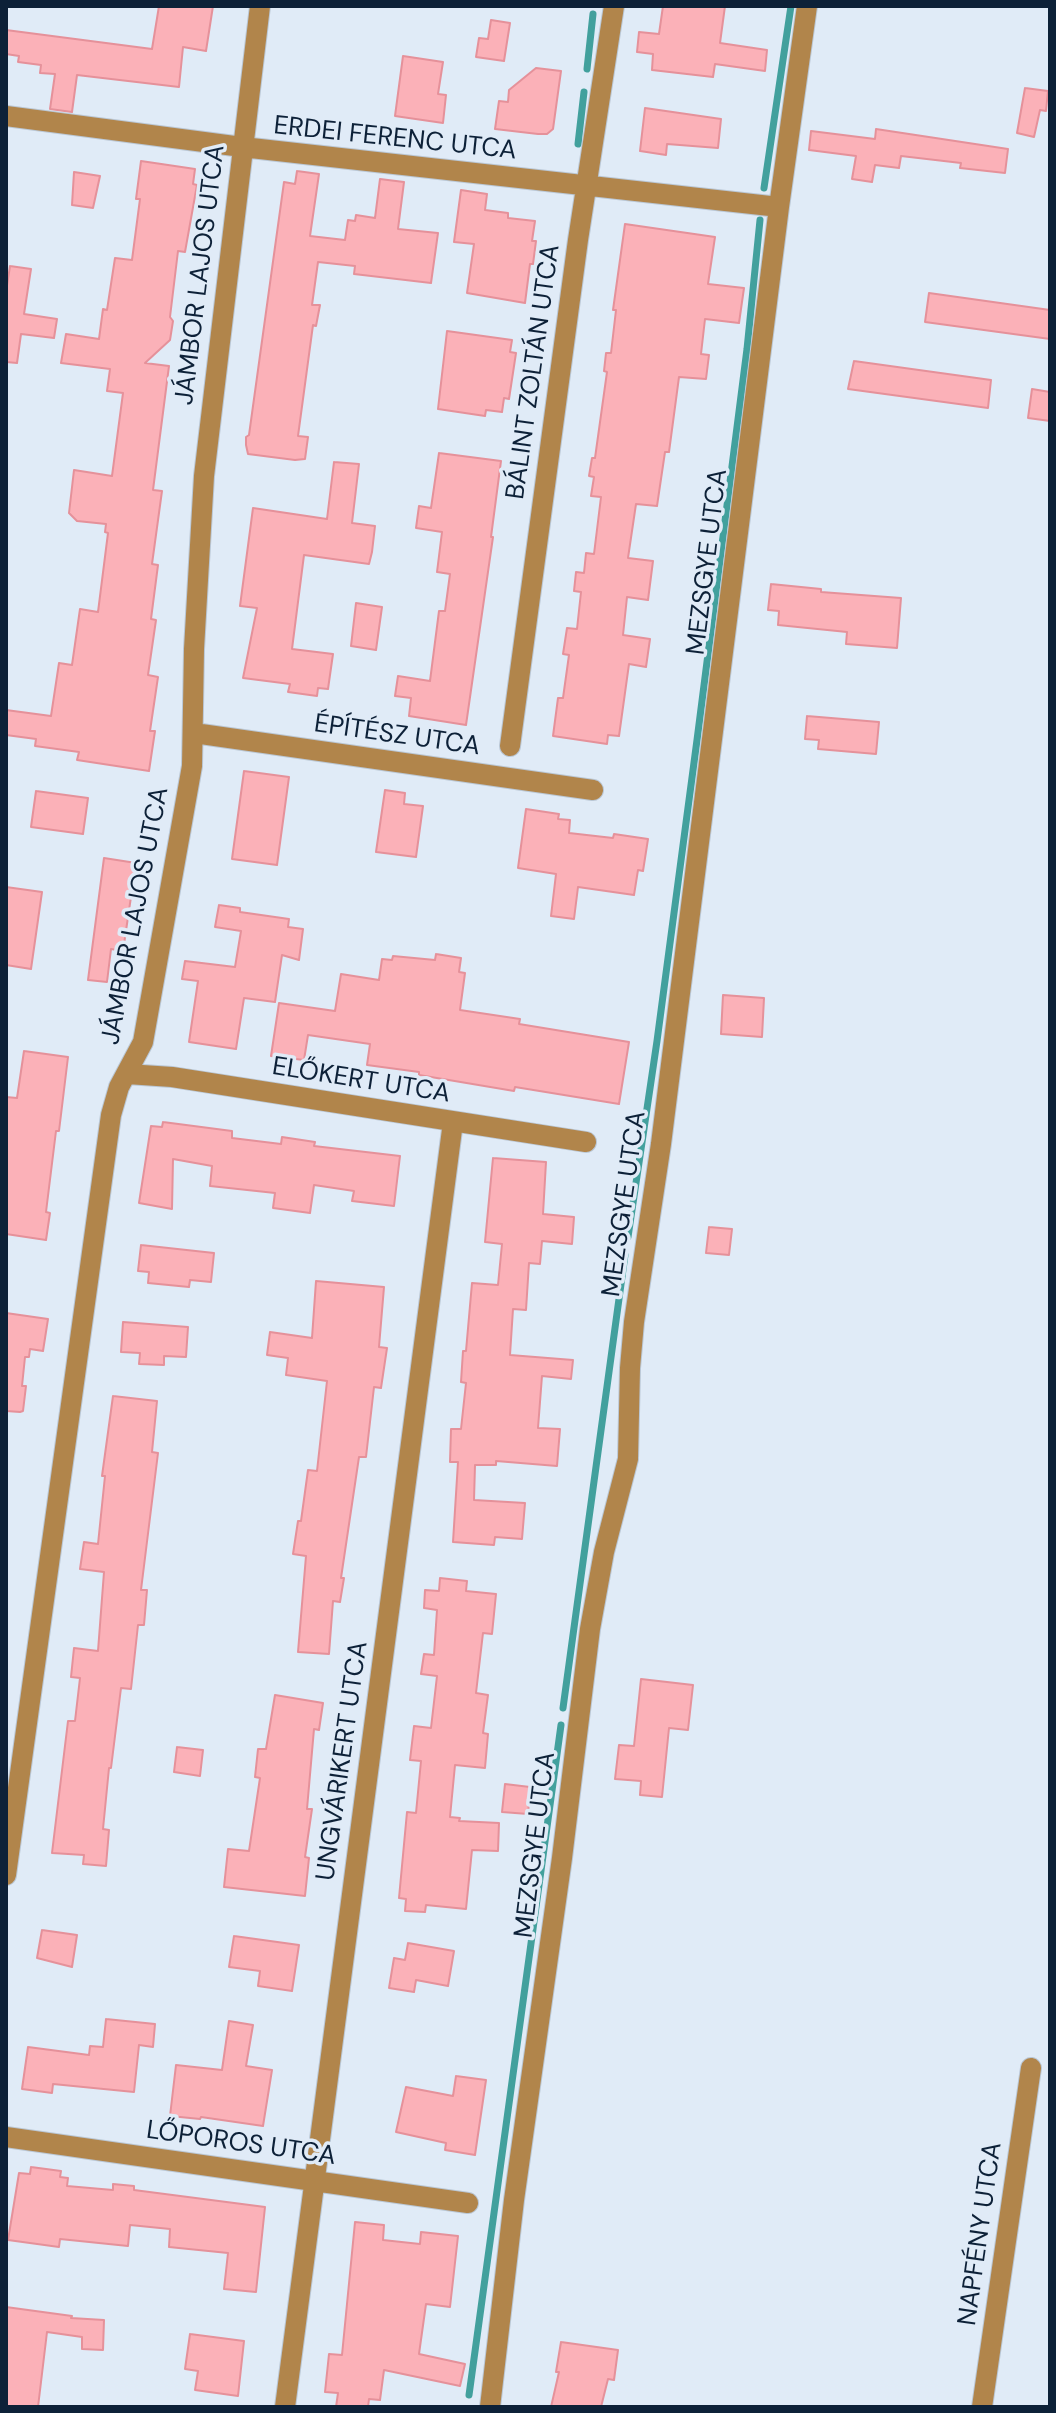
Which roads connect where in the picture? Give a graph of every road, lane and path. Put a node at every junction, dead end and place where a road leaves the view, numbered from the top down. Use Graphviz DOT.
graph roads {
  1 [pos="260,6"];
  2 [pos="614,6"];
  3 [pos="807,6"];
  4 [pos="6,116"];
  5 [pos="242,147"];
  6 [pos="588,185"];
  7 [pos="779,207"];
  8 [pos="194,733"];
  9 [pos="510,746"];
  10 [pos="593,790"];
  11 [pos="127,1074"];
  12 [pos="453,1122"];
  13 [pos="586,1142"];
  14 [pos="6,1875"];
  15 [pos="1031,2068"];
  16 [pos="6,2137"];
  17 [pos="314,2180"];
  18 [pos="468,2203"];
  19 [pos="285,2407"];
  20 [pos="490,2407"];
  21 [pos="982,2407"];
  1 -- 5 [label="street, JÁMBOR LAJOS UTCA"];
  2 -- 6 [label="street, BÁLINT ZOLTÁN UTCA"];
  3 -- 7 [label="street, MEZSGYE UTCA"];
  4 -- 5 [label="street, ERDEI FERENC UTCA"];
  5 -- 6 [label="street, ERDEI FERENC UTCA"];
  5 -- 8 [label="street, JÁMBOR LAJOS UTCA"];
  6 -- 7 [label="street, ERDEI FERENC UTCA"];
  6 -- 9 [label="street, BÁLINT ZOLTÁN UTCA"];
  7 -- 20 [label="street, MEZSGYE UTCA"];
  8 -- 10 [label="street, ÉPÍTÉSZ UTCA"];
  8 -- 11 [label="street, JÁMBOR LAJOS UTCA"];
  11 -- 12 [label="street, ELŐKERT UTCA"];
  11 -- 14 [label="street, JÁMBOR LAJOS UTCA"];
  12 -- 13 [label="street, ELŐKERT UTCA"];
  12 -- 17 [label="street, UNGVÁRIKERT UTCA"];
  15 -- 21 [label="street, NAPFÉNY UTCA"];
  16 -- 17 [label="street, LŐPOROS UTCA"];
  17 -- 18 [label="street, LŐPOROS UTCA"];
  17 -- 19 [label="street, UNGVÁRIKERT UTCA"];
}
